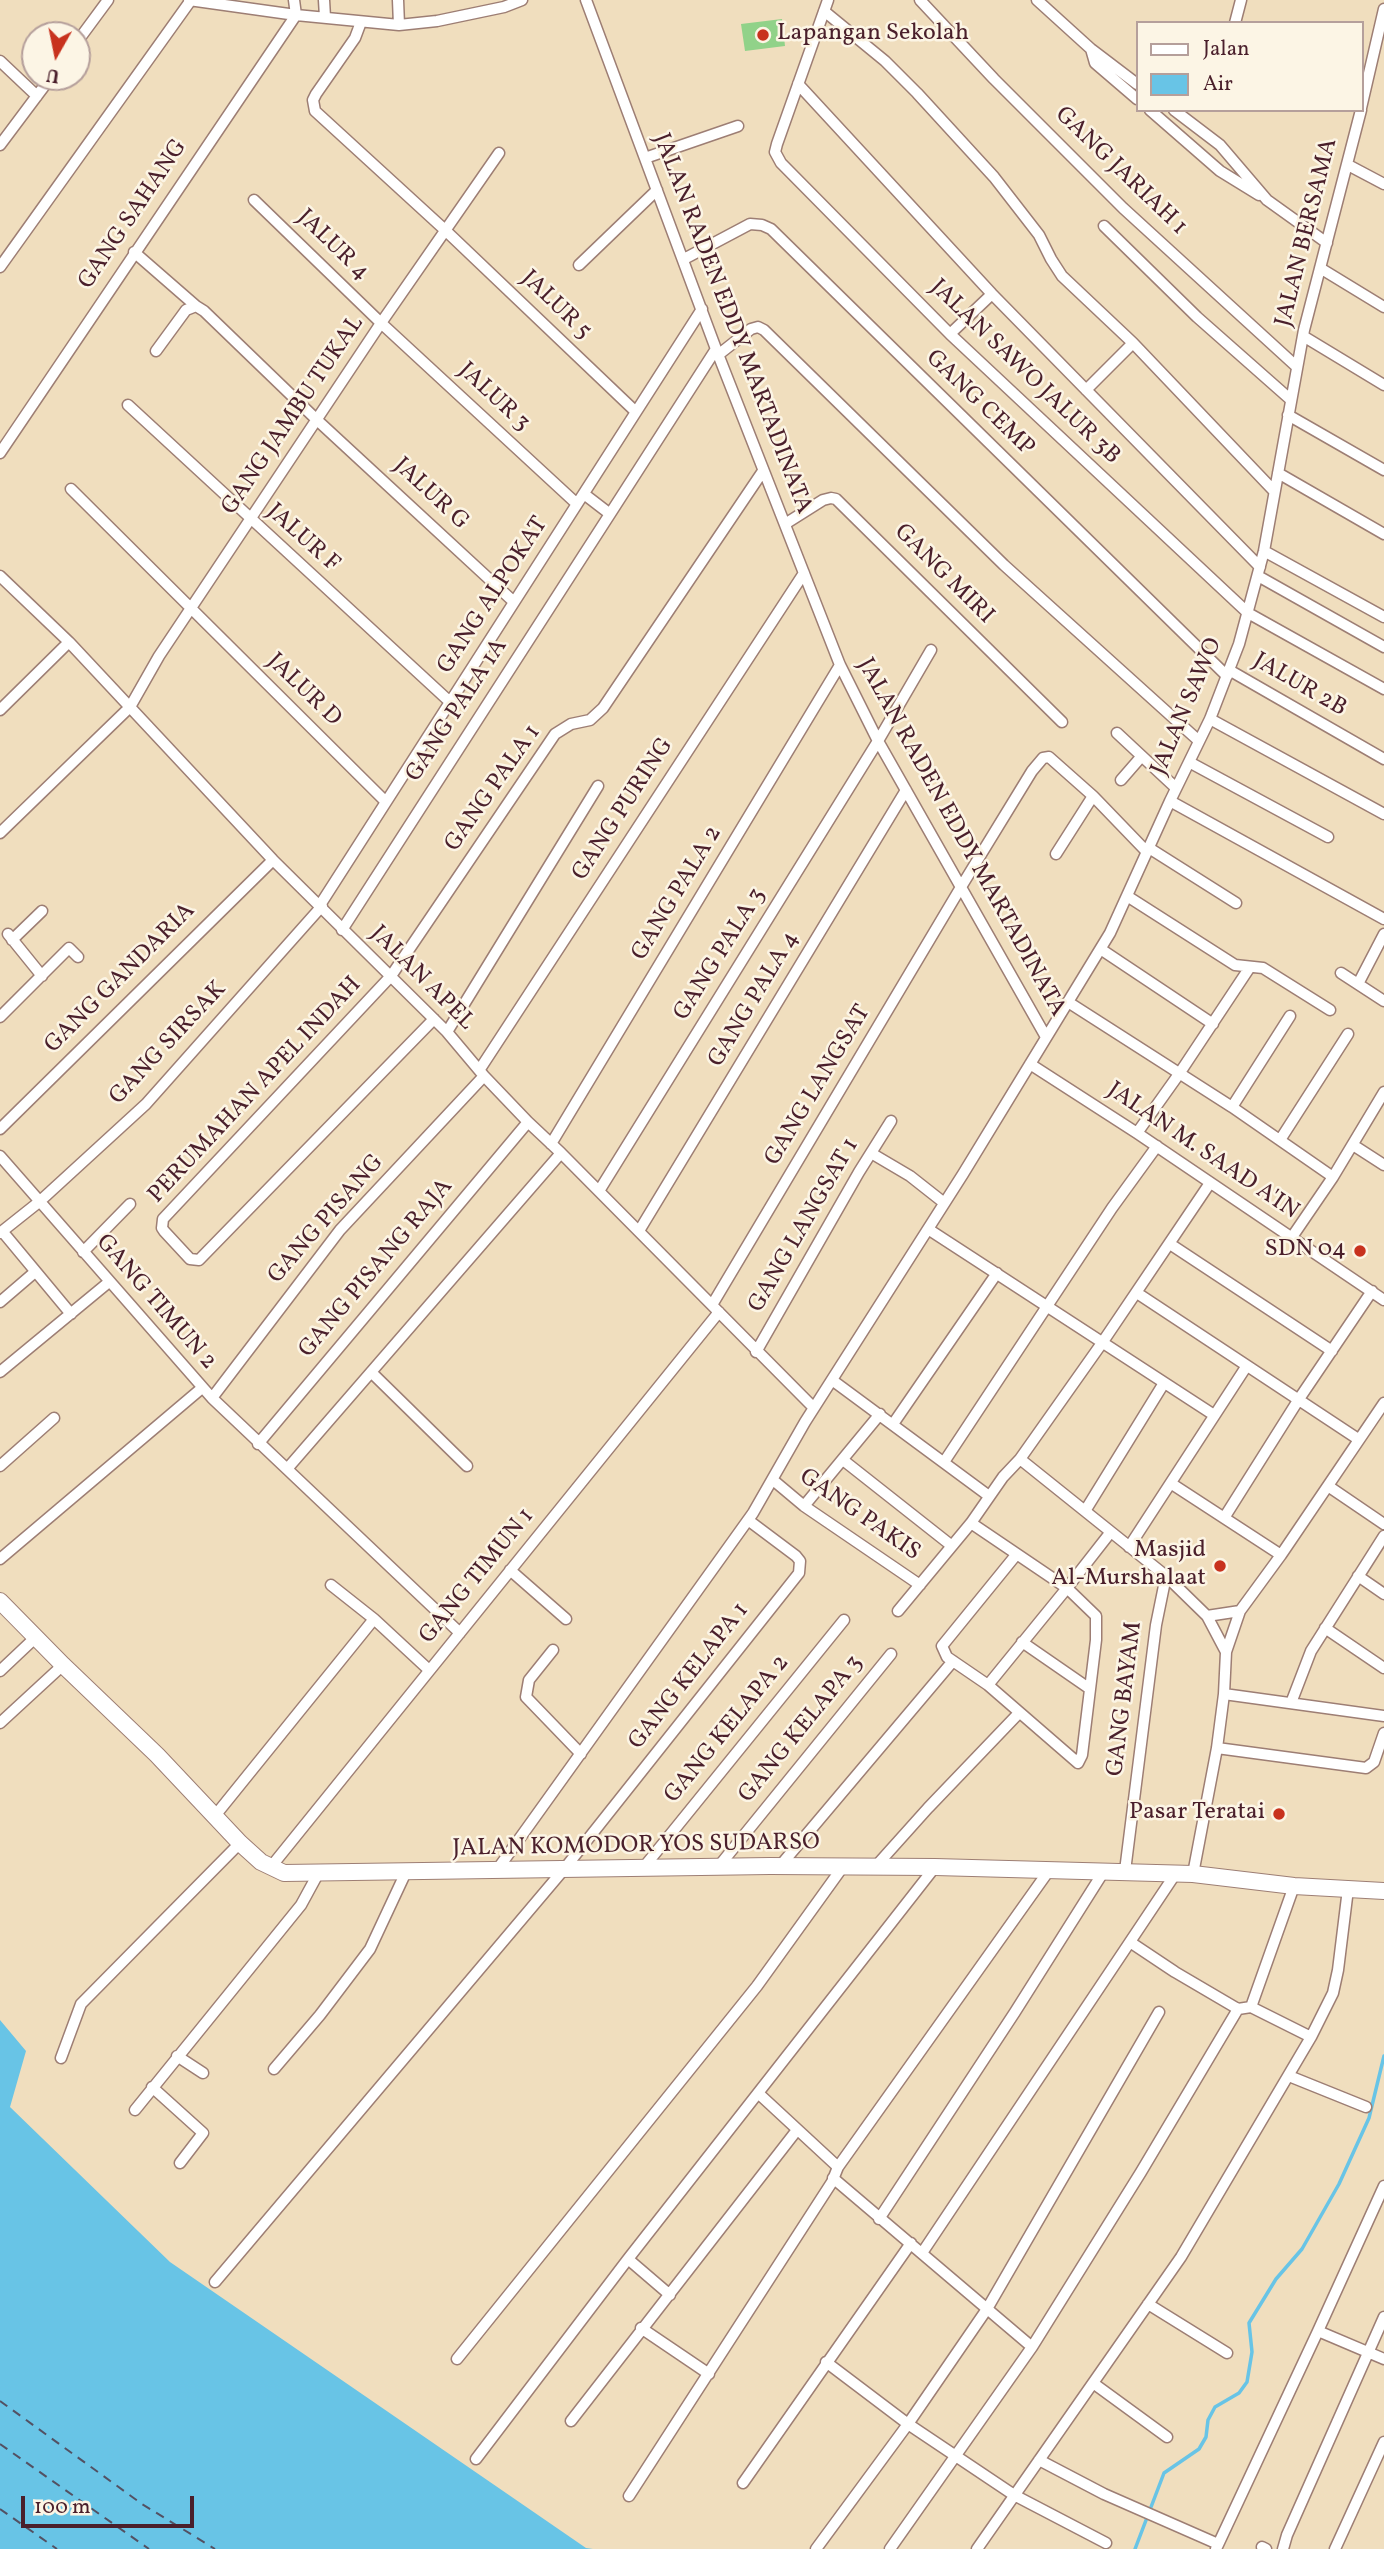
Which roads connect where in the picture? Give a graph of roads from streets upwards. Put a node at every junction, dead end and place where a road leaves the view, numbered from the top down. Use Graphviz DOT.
graph roads {
  1 [pos="108,0"];
  2 [pos="190,0"];
  3 [pos="203,0"];
  4 [pos="294,0"];
  5 [pos="324,0"];
  6 [pos="398,0"];
  7 [pos="475,0"];
  8 [pos="522,0"];
  9 [pos="586,0"];
  10 [pos="920,0"];
  11 [pos="1037,0"];
  12 [pos="1241,0"];
  13 [pos="826,5"];
  14 [pos="1384,9"];
  15 [pos="474,13"];
  16 [pos="296,15"];
  17 [pos="325,17"];
  18 [pos="1237,21"];
  19 [pos="361,22"];
  20 [pos="91,23"];
  21 [pos="399,25"];
  22 [pos="1091,49"];
  23 [pos="0,61"];
  24 [pos="1136,83"];
  25 [pos="798,84"];
  26 [pos="1364,84"];
  27 [pos="41,91"];
  28 [pos="37,96"];
  29 [pos="1136,98"];
  30 [pos="1152,112"];
  31 [pos="1177,112"];
  32 [pos="1360,112"];
  33 [pos="738,126"];
  34 [pos="0,145"];
  35 [pos="1220,145"];
  36 [pos="499,153"];
  37 [pos="645,158"];
  38 [pos="1206,159"];
  39 [pos="1348,165"];
  40 [pos="1384,184"];
  41 [pos="657,190"];
  42 [pos="254,200"];
  43 [pos="1267,200"];
  44 [pos="1104,226"];
  45 [pos="445,230"];
  46 [pos="1326,243"];
  47 [pos="134,252"];
  48 [pos="684,259"];
  49 [pos="579,265"];
  50 [pos="0,267"];
  51 [pos="1320,268"];
  52 [pos="992,294"];
  53 [pos="196,306"];
  54 [pos="1384,307"];
  55 [pos="702,309"];
  56 [pos="381,323"];
  57 [pos="950,334"];
  58 [pos="1303,336"];
  59 [pos="1133,343"];
  60 [pos="156,351"];
  61 [pos="717,352"];
  62 [pos="1297,367"];
  63 [pos="1384,385"];
  64 [pos="1086,390"];
  65 [pos="1291,400"];
  66 [pos="128,405"];
  67 [pos="636,412"];
  68 [pos="1288,415"];
  69 [pos="317,420"];
  70 [pos="0,453"];
  71 [pos="1384,470"];
  72 [pos="763,471"];
  73 [pos="1278,473"];
  74 [pos="71,489"];
  75 [pos="1275,491"];
  76 [pos="580,499"];
  77 [pos="610,514"];
  78 [pos="250,520"];
  79 [pos="785,524"];
  80 [pos="1384,534"];
  81 [pos="1264,551"];
  82 [pos="1259,572"];
  83 [pos="804,573"];
  84 [pos="0,576"];
  85 [pos="514,602"];
  86 [pos="190,610"];
  87 [pos="1248,613"];
  88 [pos="1384,617"];
  89 [pos="69,642"];
  90 [pos="1384,647"];
  91 [pos="931,650"];
  92 [pos="840,665"];
  93 [pos="1228,673"];
  94 [pos="1384,689"];
  95 [pos="450,702"];
  96 [pos="130,707"];
  97 [pos="0,710"];
  98 [pos="1210,719"];
  99 [pos="1062,722"];
  100 [pos="1116,733"];
  101 [pos="878,741"];
  102 [pos="1199,741"];
  103 [pos="1141,757"];
  104 [pos="1384,759"];
  105 [pos="1189,762"];
  106 [pos="1121,780"];
  107 [pos="598,786"];
  108 [pos="1176,788"];
  109 [pos="906,790"];
  110 [pos="1093,796"];
  111 [pos="1170,801"];
  112 [pos="386,802"];
  113 [pos="1384,814"];
  114 [pos="0,833"];
  115 [pos="1328,837"];
  116 [pos="1148,850"];
  117 [pos="1056,854"];
  118 [pos="273,860"];
  119 [pos="961,887"];
  120 [pos="1127,896"];
  121 [pos="1236,903"];
  122 [pos="321,905"];
  123 [pos="42,911"];
  124 [pos="1384,919"];
  125 [pos="342,930"];
  126 [pos="1384,934"];
  127 [pos="1102,950"];
  128 [pos="78,957"];
  129 [pos="1250,967"];
  130 [pos="1340,973"];
  131 [pos="42,976"];
  132 [pos="391,976"];
  133 [pos="1358,984"];
  134 [pos="1384,1000"];
  135 [pos="1068,1002"];
  136 [pos="1330,1010"];
  137 [pos="1290,1016"];
  138 [pos="0,1017"];
  139 [pos="434,1019"];
  140 [pos="1213,1024"];
  141 [pos="447,1032"];
  142 [pos="1348,1034"];
  143 [pos="1046,1037"];
  144 [pos="1030,1064"];
  145 [pos="482,1073"];
  146 [pos="1179,1074"];
  147 [pos="1384,1092"];
  148 [pos="1232,1107"];
  149 [pos="891,1121"];
  150 [pos="528,1122"];
  151 [pos="0,1129"];
  152 [pos="1137,1133"];
  153 [pos="1280,1140"];
  154 [pos="551,1143"];
  155 [pos="1353,1144"];
  156 [pos="1157,1146"];
  157 [pos="561,1153"];
  158 [pos="871,1153"];
  159 [pos="0,1156"];
  160 [pos="1384,1165"];
  161 [pos="1333,1177"];
  162 [pos="1210,1183"];
  163 [pos="599,1191"];
  164 [pos="39,1202"];
  165 [pos="943,1202"];
  166 [pos="130,1203"];
  167 [pos="928,1229"];
  168 [pos="639,1231"];
  169 [pos="1,1232"];
  170 [pos="1292,1237"];
  171 [pos="1170,1244"];
  172 [pos="83,1252"];
  173 [pos="35,1272"];
  174 [pos="997,1273"];
  175 [pos="109,1282"];
  176 [pos="1372,1291"];
  177 [pos="1137,1293"];
  178 [pos="1384,1300"];
  179 [pos="0,1301"];
  180 [pos="1047,1306"];
  181 [pos="716,1309"];
  182 [pos="71,1314"];
  183 [pos="1102,1343"];
  184 [pos="1332,1351"];
  185 [pos="756,1352"];
  186 [pos="1246,1367"];
  187 [pos="0,1372"];
  188 [pos="371,1372"];
  189 [pos="832,1380"];
  190 [pos="1164,1383"];
  191 [pos="202,1388"];
  192 [pos="212,1398"];
  193 [pos="1299,1399"];
  194 [pos="1384,1403"];
  195 [pos="814,1408"];
  196 [pos="880,1414"];
  197 [pos="1214,1415"];
  198 [pos="54,1418"];
  199 [pos="893,1424"];
  200 [pos="1358,1439"];
  201 [pos="258,1444"];
  202 [pos="1020,1459"];
  203 [pos="843,1460"];
  204 [pos="944,1462"];
  205 [pos="0,1466"];
  206 [pos="467,1466"];
  207 [pos="287,1469"];
  208 [pos="773,1480"];
  209 [pos="1172,1484"];
  210 [pos="1328,1486"];
  211 [pos="989,1496"];
  212 [pos="804,1506"];
  213 [pos="1085,1511"];
  214 [pos="1224,1518"];
  215 [pos="748,1520"];
  216 [pos="971,1523"];
  217 [pos="1384,1524"];
  218 [pos="1110,1533"];
  219 [pos="1384,1536"];
  220 [pos="952,1546"];
  221 [pos="1129,1547"];
  222 [pos="1016,1555"];
  223 [pos="1281,1555"];
  224 [pos="0,1559"];
  225 [pos="510,1570"];
  226 [pos="1166,1576"];
  227 [pos="1358,1576"];
  228 [pos="331,1585"];
  229 [pos="920,1585"];
  230 [pos="1067,1588"];
  231 [pos="1384,1594"];
  232 [pos="0,1601"];
  233 [pos="898,1611"];
  234 [pos="1240,1611"];
  235 [pos="1207,1616"];
  236 [pos="374,1619"];
  237 [pos="566,1619"];
  238 [pos="844,1620"];
  239 [pos="1325,1628"];
  240 [pos="460,1633"];
  241 [pos="36,1637"];
  242 [pos="1022,1642"];
  243 [pos="553,1650"];
  244 [pos="1226,1652"];
  245 [pos="891,1654"];
  246 [pos="953,1661"];
  247 [pos="63,1665"];
  248 [pos="1384,1668"];
  249 [pos="429,1670"];
  250 [pos="0,1671"];
  251 [pos="988,1685"];
  252 [pos="1090,1689"];
  253 [pos="1224,1694"];
  254 [pos="1291,1703"];
  255 [pos="1019,1713"];
  256 [pos="1384,1716"];
  257 [pos="0,1723"];
  258 [pos="1384,1733"];
  259 [pos="1217,1748"];
  260 [pos="581,1754"];
  261 [pos="214,1817"];
  262 [pos="240,1843"];
  263 [pos="719,1866"];
  264 [pos="780,1866"];
  265 [pos="876,1866"];
  266 [pos="644,1867"];
  267 [pos="934,1867"];
  268 [pos="270,1868"];
  269 [pos="565,1868"];
  270 [pos="842,1868"];
  271 [pos="1050,1869"];
  272 [pos="497,1870"];
  273 [pos="1104,1871"];
  274 [pos="1125,1871"];
  275 [pos="319,1872"];
  276 [pos="405,1872"];
  277 [pos="1176,1873"];
  278 [pos="1193,1874"];
  279 [pos="1294,1886"];
  280 [pos="1348,1889"];
  281 [pos="1384,1891"];
  282 [pos="1130,1942"];
  283 [pos="1251,2007"];
  284 [pos="1238,2009"];
  285 [pos="1160,2012"];
  286 [pos="1311,2037"];
  287 [pos="177,2056"];
  288 [pos="61,2058"];
  289 [pos="274,2069"];
  290 [pos="203,2073"];
  291 [pos="1289,2076"];
  292 [pos="152,2087"];
  293 [pos="758,2093"];
  294 [pos="1366,2107"];
  295 [pos="135,2110"];
  296 [pos="797,2130"];
  297 [pos="180,2164"];
  298 [pos="838,2167"];
  299 [pos="833,2178"];
  300 [pos="1384,2186"];
  301 [pos="879,2219"];
  302 [pos="911,2244"];
  303 [pos="922,2253"];
  304 [pos="628,2259"];
  305 [pos="215,2282"];
  306 [pos="670,2295"];
  307 [pos="1148,2304"];
  308 [pos="987,2309"];
  309 [pos="1384,2317"];
  310 [pos="641,2328"];
  311 [pos="1318,2331"];
  312 [pos="1032,2347"];
  313 [pos="1227,2353"];
  314 [pos="1367,2353"];
  315 [pos="457,2359"];
  316 [pos="1384,2359"];
  317 [pos="826,2362"];
  318 [pos="709,2374"];
  319 [pos="1093,2383"];
  320 [pos="571,2421"];
  321 [pos="908,2424"];
  322 [pos="1167,2437"];
  323 [pos="1384,2442"];
  324 [pos="955,2455"];
  325 [pos="476,2459"];
  326 [pos="1039,2460"];
  327 [pos="743,2483"];
  328 [pos="629,2496"];
  329 [pos="1014,2496"];
  330 [pos="1106,2543"];
  331 [pos="1217,2546"];
  332 [pos="816,2549"];
  333 [pos="890,2549"];
  334 [pos="978,2549"];
  335 [pos="1283,2549"];
  336 [pos="1335,2549"];
  1 -- 20 [label="street"];
  2 -- 3 [label="street"];
  2 -- 50 [label="street"];
  3 -- 16 [label="street"];
  4 -- 16 [label="street"];
  5 -- 17 [label="street"];
  6 -- 21 [label="street"];
  7 -- 15 [label="street"];
  8 -- 15 [label="street"];
  9 -- 37 [label="street, JALAN RADEN EDDY MARTADINATA"];
  10 -- 62 [label="street, GANG JARIAH 1"];
  11 -- 22 [label="street"];
  12 -- 18 [label="street"];
  13 -- 25 [label="street"];
  13 -- 59 [label="street"];
  14 -- 26 [label="street, JALAN BERSAMA"];
  15 -- 21 [label="street"];
  16 -- 17 [label="street"];
  16 -- 47 [label="street, GANG SAHANG"];
  17 -- 19 [label="street"];
  19 -- 21 [label="street"];
  19 -- 45 [label="street, JALUR 5"];
  22 -- 24 [label="street"];
  22 -- 29 [label="street"];
  23 -- 28 [label="street"];
  25 -- 52 [label="street"];
  25 -- 57 [label="street, JALAN SAWO JALUR 3B"];
  27 -- 28 [label="street"];
  28 -- 34 [label="street"];
  30 -- 38 [label="street"];
  31 -- 35 [label="street"];
  32 -- 39 [label="street, JALAN BERSAMA"];
  33 -- 37 [label="street"];
  35 -- 38 [label="street"];
  35 -- 43 [label="street"];
  36 -- 45 [label="street, GANG JAMBU TUKAL"];
  37 -- 41 [label="street, JALAN RADEN EDDY MARTADINATA"];
  38 -- 43 [label="street"];
  39 -- 40 [label="street"];
  39 -- 46 [label="street, JALAN BERSAMA"];
  41 -- 48 [label="street, JALAN RADEN EDDY MARTADINATA"];
  41 -- 49 [label="street"];
  42 -- 56 [label="street, JALUR 4"];
  43 -- 46 [label="street"];
  44 -- 65 [label="street"];
  45 -- 56 [label="street, GANG JAMBU TUKAL"];
  45 -- 67 [label="street, JALUR 5"];
  46 -- 51 [label="street, JALAN BERSAMA"];
  47 -- 53 [label="street, JALUR G"];
  47 -- 70 [label="street, GANG SAHANG"];
  48 -- 55 [label="street, JALAN RADEN EDDY MARTADINATA"];
  48 -- 93 [label="street, GANG CEMP"];
  51 -- 54 [label="street"];
  51 -- 58 [label="street, JALAN BERSAMA"];
  52 -- 57 [label="street"];
  52 -- 64 [label="street"];
  53 -- 60 [label="street"];
  53 -- 69 [label="street, JALUR G"];
  55 -- 61 [label="street, JALAN RADEN EDDY MARTADINATA"];
  55 -- 67 [label="street, GANG ALPOKAT"];
  56 -- 69 [label="street, GANG JAMBU TUKAL"];
  56 -- 76 [label="street, JALUR 3"];
  57 -- 87 [label="street, JALAN SAWO JALUR 3B"];
  58 -- 62 [label="street, JALAN BERSAMA"];
  58 -- 63 [label="street"];
  59 -- 64 [label="street"];
  59 -- 75 [label="street"];
  61 -- 72 [label="street, JALAN RADEN EDDY MARTADINATA"];
  61 -- 77 [label="street, GANG PALA 1A"];
  61 -- 102 [label="street, GANG PALA 1A"];
  62 -- 65 [label="street, JALAN SAWO"];
  64 -- 82 [label="street"];
  65 -- 68 [label="street, JALAN SAWO"];
  66 -- 78 [label="street, JALUR F"];
  67 -- 76 [label="street, GANG ALPOKAT"];
  68 -- 71 [label="street"];
  68 -- 73 [label="street, JALAN SAWO"];
  69 -- 78 [label="street, GANG JAMBU TUKAL"];
  69 -- 85 [label="street, JALUR G"];
  72 -- 79 [label="street, JALAN RADEN EDDY MARTADINATA"];
  72 -- 132 [label="street, GANG PALA 1"];
  73 -- 75 [label="street, JALAN SAWO"];
  73 -- 80 [label="street"];
  74 -- 86 [label="street, JALUR D"];
  75 -- 81 [label="street, JALAN SAWO"];
  76 -- 77 [label="street, JALUR 3"];
  76 -- 85 [label="street, GANG ALPOKAT"];
  77 -- 125 [label="street, GANG PALA 1A"];
  78 -- 86 [label="street, GANG JAMBU TUKAL"];
  78 -- 95 [label="street, JALUR F"];
  79 -- 83 [label="street, JALAN RADEN EDDY MARTADINATA"];
  79 -- 99 [label="street, GANG MIRI"];
  81 -- 82 [label="street, JALAN SAWO"];
  81 -- 88 [label="street"];
  82 -- 87 [label="street, JALAN SAWO"];
  82 -- 90 [label="street"];
  83 -- 92 [label="street, JALAN RADEN EDDY MARTADINATA"];
  83 -- 145 [label="street, GANG PURING"];
  84 -- 89 [label="street, JALAN APEL"];
  85 -- 95 [label="street, GANG ALPOKAT"];
  86 -- 96 [label="street, GANG JAMBU TUKAL"];
  86 -- 112 [label="street, JALUR D"];
  87 -- 93 [label="street, JALAN SAWO"];
  87 -- 94 [label="street, JALAN SAWO JALUR 3B"];
  89 -- 96 [label="street, JALAN APEL"];
  89 -- 97 [label="street"];
  91 -- 101 [label="street, GANG PALA 3"];
  92 -- 101 [label="street, JALAN RADEN EDDY MARTADINATA"];
  92 -- 154 [label="street, GANG PALA 2"];
  93 -- 98 [label="street, JALAN SAWO"];
  93 -- 104 [label="street, JALUR 2B"];
  95 -- 112 [label="street, GANG ALPOKAT"];
  96 -- 114 [label="street, GANG JAMBU TUKAL"];
  96 -- 118 [label="street, JALAN APEL"];
  98 -- 102 [label="street, JALAN SAWO"];
  98 -- 113 [label="street"];
  100 -- 103 [label="street"];
  101 -- 109 [label="street, JALAN RADEN EDDY MARTADINATA"];
  101 -- 163 [label="street, GANG PALA 3"];
  102 -- 105 [label="street, JALAN SAWO"];
  103 -- 106 [label="street"];
  103 -- 108 [label="street"];
  105 -- 108 [label="street, JALAN SAWO"];
  105 -- 115 [label="street"];
  107 -- 141 [label="street"];
  108 -- 111 [label="street, JALAN SAWO"];
  109 -- 119 [label="street, JALAN RADEN EDDY MARTADINATA"];
  109 -- 168 [label="street, GANG PALA 4"];
  110 -- 116 [label="street"];
  110 -- 117 [label="street"];
  110 -- 119 [label="street, GANG LANGSAT"];
  111 -- 116 [label="street, JALAN SAWO"];
  111 -- 124 [label="street"];
  112 -- 122 [label="street, GANG ALPOKAT"];
  116 -- 120 [label="street, JALAN SAWO"];
  116 -- 121 [label="street"];
  118 -- 122 [label="street, JALAN APEL"];
  118 -- 151 [label="street, GANG GANDARIA"];
  119 -- 143 [label="street, JALAN RADEN EDDY MARTADINATA"];
  119 -- 181 [label="street, GANG LANGSAT"];
  120 -- 127 [label="street, JALAN SAWO"];
  120 -- 129 [label="street"];
  122 -- 125 [label="street, JALAN APEL"];
  122 -- 164 [label="street, GANG SIRSAK"];
  123 -- 131 [label="street"];
  125 -- 132 [label="street, JALAN APEL"];
  126 -- 133 [label="street"];
  127 -- 135 [label="street, JALAN SAWO"];
  127 -- 140 [label="street"];
  128 -- 131 [label="street"];
  129 -- 136 [label="street"];
  129 -- 140 [label="street"];
  130 -- 133 [label="street"];
  131 -- 138 [label="street"];
  132 -- 139 [label="street, JALAN APEL"];
  132 -- 139 [label="street, PERUMAHAN APEL INDAH"];
  133 -- 134 [label="street"];
  135 -- 143 [label="street, JALAN SAWO"];
  135 -- 146 [label="street"];
  137 -- 148 [label="street"];
  139 -- 141 [label="street, JALAN APEL"];
  140 -- 146 [label="street"];
  141 -- 145 [label="street, JALAN APEL"];
  142 -- 153 [label="street"];
  143 -- 144 [label="street, JALAN RADEN EDDY MARTADINATA"];
  144 -- 152 [label="street, JALAN M. SAAD A'IN"];
  144 -- 165 [label="street, JALAN RADEN EDDY MARTADINATA"];
  145 -- 150 [label="street, JALAN APEL"];
  145 -- 192 [label="street, GANG PISANG"];
  146 -- 148 [label="street"];
  146 -- 152 [label="street"];
  147 -- 155 [label="street"];
  148 -- 153 [label="street"];
  149 -- 158 [label="street, GANG LANGSAT 1"];
  150 -- 154 [label="street, JALAN APEL"];
  150 -- 201 [label="street, GANG PISANG RAJA"];
  152 -- 156 [label="street, JALAN M. SAAD A'IN"];
  153 -- 161 [label="street"];
  154 -- 157 [label="street, JALAN APEL"];
  155 -- 160 [label="street"];
  155 -- 161 [label="street"];
  156 -- 162 [label="street, JALAN M. SAAD A'IN"];
  156 -- 180 [label="street"];
  157 -- 163 [label="street, JALAN APEL"];
  157 -- 188 [label="street"];
  158 -- 165 [label="street"];
  158 -- 185 [label="street, GANG LANGSAT 1"];
  159 -- 164 [label="street, GANG TIMUN 2"];
  161 -- 170 [label="street"];
  162 -- 170 [label="street, JALAN M. SAAD A'IN"];
  162 -- 171 [label="street"];
  163 -- 168 [label="street, JALAN APEL"];
  164 -- 169 [label="street, GANG SIRSAK"];
  164 -- 172 [label="street, GANG TIMUN 2"];
  165 -- 167 [label="street, JALAN RADEN EDDY MARTADINATA"];
  166 -- 172 [label="street"];
  167 -- 174 [label="street"];
  167 -- 189 [label="street, JALAN RADEN EDDY MARTADINATA"];
  168 -- 181 [label="street, JALAN APEL"];
  169 -- 173 [label="street"];
  170 -- 176 [label="street, JALAN M. SAAD A'IN"];
  171 -- 177 [label="street"];
  171 -- 184 [label="street"];
  172 -- 175 [label="street, GANG TIMUN 2"];
  173 -- 179 [label="street"];
  173 -- 182 [label="street"];
  174 -- 180 [label="street"];
  174 -- 199 [label="street"];
  175 -- 182 [label="street"];
  175 -- 191 [label="street, GANG TIMUN 2"];
  176 -- 178 [label="street, JALAN M. SAAD A'IN"];
  176 -- 184 [label="street"];
  177 -- 183 [label="street"];
  177 -- 186 [label="street"];
  180 -- 183 [label="street"];
  180 -- 204 [label="street"];
  181 -- 185 [label="street, JALAN APEL"];
  181 -- 225 [label="street, GANG TIMUN 1"];
  182 -- 187 [label="street"];
  183 -- 190 [label="street"];
  183 -- 202 [label="street"];
  184 -- 193 [label="street"];
  185 -- 195 [label="street, JALAN APEL"];
  186 -- 193 [label="street"];
  186 -- 197 [label="street"];
  188 -- 206 [label="street"];
  188 -- 207 [label="street"];
  189 -- 195 [label="street, JALAN RADEN EDDY MARTADINATA"];
  189 -- 196 [label="street"];
  190 -- 197 [label="street"];
  190 -- 213 [label="street"];
  191 -- 192 [label="street, GANG TIMUN 2"];
  191 -- 224 [label="street"];
  192 -- 201 [label="street, GANG TIMUN 2"];
  193 -- 200 [label="street"];
  193 -- 214 [label="street"];
  194 -- 200 [label="street"];
  195 -- 208 [label="street, JALAN RADEN EDDY MARTADINATA"];
  196 -- 199 [label="street"];
  196 -- 203 [label="street"];
  197 -- 209 [label="street"];
  198 -- 205 [label="street"];
  199 -- 204 [label="street"];
  200 -- 210 [label="street"];
  201 -- 207 [label="street, GANG TIMUN 2"];
  202 -- 211 [label="street"];
  202 -- 213 [label="street"];
  203 -- 212 [label="street"];
  203 -- 220 [label="street"];
  204 -- 211 [label="street"];
  207 -- 240 [label="street, GANG TIMUN 2"];
  208 -- 212 [label="street, GANG PAKIS"];
  208 -- 215 [label="street, JALAN RADEN EDDY MARTADINATA"];
  209 -- 214 [label="street"];
  209 -- 221 [label="street"];
  210 -- 217 [label="street"];
  210 -- 223 [label="street"];
  211 -- 216 [label="street"];
  212 -- 229 [label="street, GANG PAKIS"];
  213 -- 218 [label="street"];
  214 -- 223 [label="street"];
  215 -- 260 [label="street, JALAN RADEN EDDY MARTADINATA"];
  215 -- 269 [label="street, GANG KELAPA 1"];
  216 -- 220 [label="street"];
  216 -- 222 [label="street"];
  218 -- 221 [label="street"];
  218 -- 230 [label="street"];
  219 -- 227 [label="street"];
  220 -- 229 [label="street"];
  221 -- 226 [label="street"];
  222 -- 230 [label="street"];
  222 -- 246 [label="street"];
  223 -- 234 [label="street"];
  225 -- 237 [label="street"];
  225 -- 240 [label="street, GANG TIMUN 1"];
  226 -- 235 [label="street"];
  226 -- 274 [label="street, GANG BAYAM"];
  227 -- 231 [label="street"];
  227 -- 239 [label="street"];
  228 -- 236 [label="street"];
  229 -- 233 [label="street"];
  230 -- 242 [label="street"];
  230 -- 252 [label="street"];
  232 -- 241 [label="street"];
  234 -- 235 [label="street"];
  234 -- 244 [label="street"];
  235 -- 244 [label="street"];
  236 -- 249 [label="street"];
  236 -- 261 [label="street"];
  238 -- 266 [label="street, GANG KELAPA 2"];
  239 -- 248 [label="street"];
  239 -- 254 [label="street"];
  240 -- 249 [label="street, GANG TIMUN 1"];
  241 -- 247 [label="street"];
  241 -- 250 [label="street"];
  242 -- 251 [label="street"];
  242 -- 252 [label="street"];
  243 -- 260 [label="street"];
  244 -- 253 [label="street"];
  245 -- 263 [label="street, GANG KELAPA 3"];
  246 -- 251 [label="street"];
  246 -- 264 [label="street"];
  247 -- 257 [label="street"];
  247 -- 261 [label="street"];
  249 -- 268 [label="street, GANG TIMUN 1"];
  251 -- 255 [label="street"];
  252 -- 255 [label="street"];
  253 -- 254 [label="street"];
  253 -- 259 [label="street"];
  254 -- 256 [label="street"];
  255 -- 265 [label="street"];
  258 -- 259 [label="street"];
  259 -- 278 [label="street"];
  260 -- 272 [label="street, JALAN RADEN EDDY MARTADINATA"];
  261 -- 262 [label="street"];
  262 -- 268 [label="street"];
  262 -- 288 [label="street"];
  263 -- 264 [label="street, JALAN KOMODOR YOS SUDARSO"];
  263 -- 266 [label="street, JALAN KOMODOR YOS SUDARSO"];
  264 -- 270 [label="street, JALAN KOMODOR YOS SUDARSO"];
  265 -- 267 [label="street, JALAN KOMODOR YOS SUDARSO"];
  265 -- 270 [label="street, JALAN KOMODOR YOS SUDARSO"];
  266 -- 269 [label="street, JALAN KOMODOR YOS SUDARSO"];
  267 -- 271 [label="street, JALAN KOMODOR YOS SUDARSO"];
  267 -- 293 [label="street"];
  268 -- 275 [label="street, JALAN KOMODOR YOS SUDARSO"];
  269 -- 272 [label="street, JALAN KOMODOR YOS SUDARSO"];
  269 -- 305 [label="street, GANG KELAPA 1"];
  270 -- 315 [label="street"];
  271 -- 273 [label="street, JALAN KOMODOR YOS SUDARSO"];
  271 -- 298 [label="street"];
  272 -- 276 [label="street, JALAN KOMODOR YOS SUDARSO"];
  273 -- 274 [label="street, JALAN KOMODOR YOS SUDARSO"];
  273 -- 301 [label="street"];
  274 -- 277 [label="street, JALAN KOMODOR YOS SUDARSO"];
  275 -- 276 [label="street, JALAN KOMODOR YOS SUDARSO"];
  275 -- 287 [label="street"];
  276 -- 289 [label="street"];
  277 -- 278 [label="street, JALAN KOMODOR YOS SUDARSO"];
  277 -- 282 [label="street"];
  278 -- 279 [label="street, JALAN KOMODOR YOS SUDARSO"];
  279 -- 280 [label="street, JALAN KOMODOR YOS SUDARSO"];
  279 -- 283 [label="street"];
  280 -- 281 [label="street, JALAN KOMODOR YOS SUDARSO"];
  280 -- 286 [label="street"];
  282 -- 284 [label="street"];
  282 -- 303 [label="street"];
  283 -- 284 [label="street"];
  283 -- 286 [label="street"];
  284 -- 312 [label="street"];
  285 -- 308 [label="street"];
  286 -- 291 [label="street"];
  287 -- 290 [label="street"];
  287 -- 292 [label="street"];
  291 -- 294 [label="street"];
  291 -- 307 [label="street"];
  292 -- 295 [label="street"];
  292 -- 297 [label="street"];
  293 -- 296 [label="street"];
  293 -- 304 [label="street"];
  296 -- 298 [label="street"];
  296 -- 306 [label="street"];
  298 -- 299 [label="street"];
  299 -- 301 [label="street"];
  299 -- 318 [label="street"];
  300 -- 311 [label="street"];
  301 -- 302 [label="street"];
  302 -- 303 [label="street"];
  302 -- 317 [label="street"];
  303 -- 308 [label="street"];
  304 -- 306 [label="street"];
  304 -- 325 [label="street"];
  306 -- 310 [label="street"];
  307 -- 313 [label="street"];
  307 -- 319 [label="street"];
  308 -- 312 [label="street"];
  308 -- 321 [label="street"];
  309 -- 314 [label="street"];
  310 -- 318 [label="street"];
  310 -- 320 [label="street"];
  311 -- 314 [label="street"];
  311 -- 331 [label="street"];
  312 -- 324 [label="street"];
  314 -- 316 [label="street"];
  314 -- 335 [label="street"];
  317 -- 321 [label="street"];
  317 -- 327 [label="street"];
  318 -- 328 [label="street"];
  319 -- 322 [label="street"];
  319 -- 326 [label="street"];
  321 -- 324 [label="street"];
  321 -- 332 [label="street"];
  323 -- 336 [label="street"];
  324 -- 329 [label="street"];
  324 -- 333 [label="street"];
  326 -- 329 [label="street"];
  326 -- 331 [label="street"];
  329 -- 330 [label="street"];
  329 -- 334 [label="street"];
}
